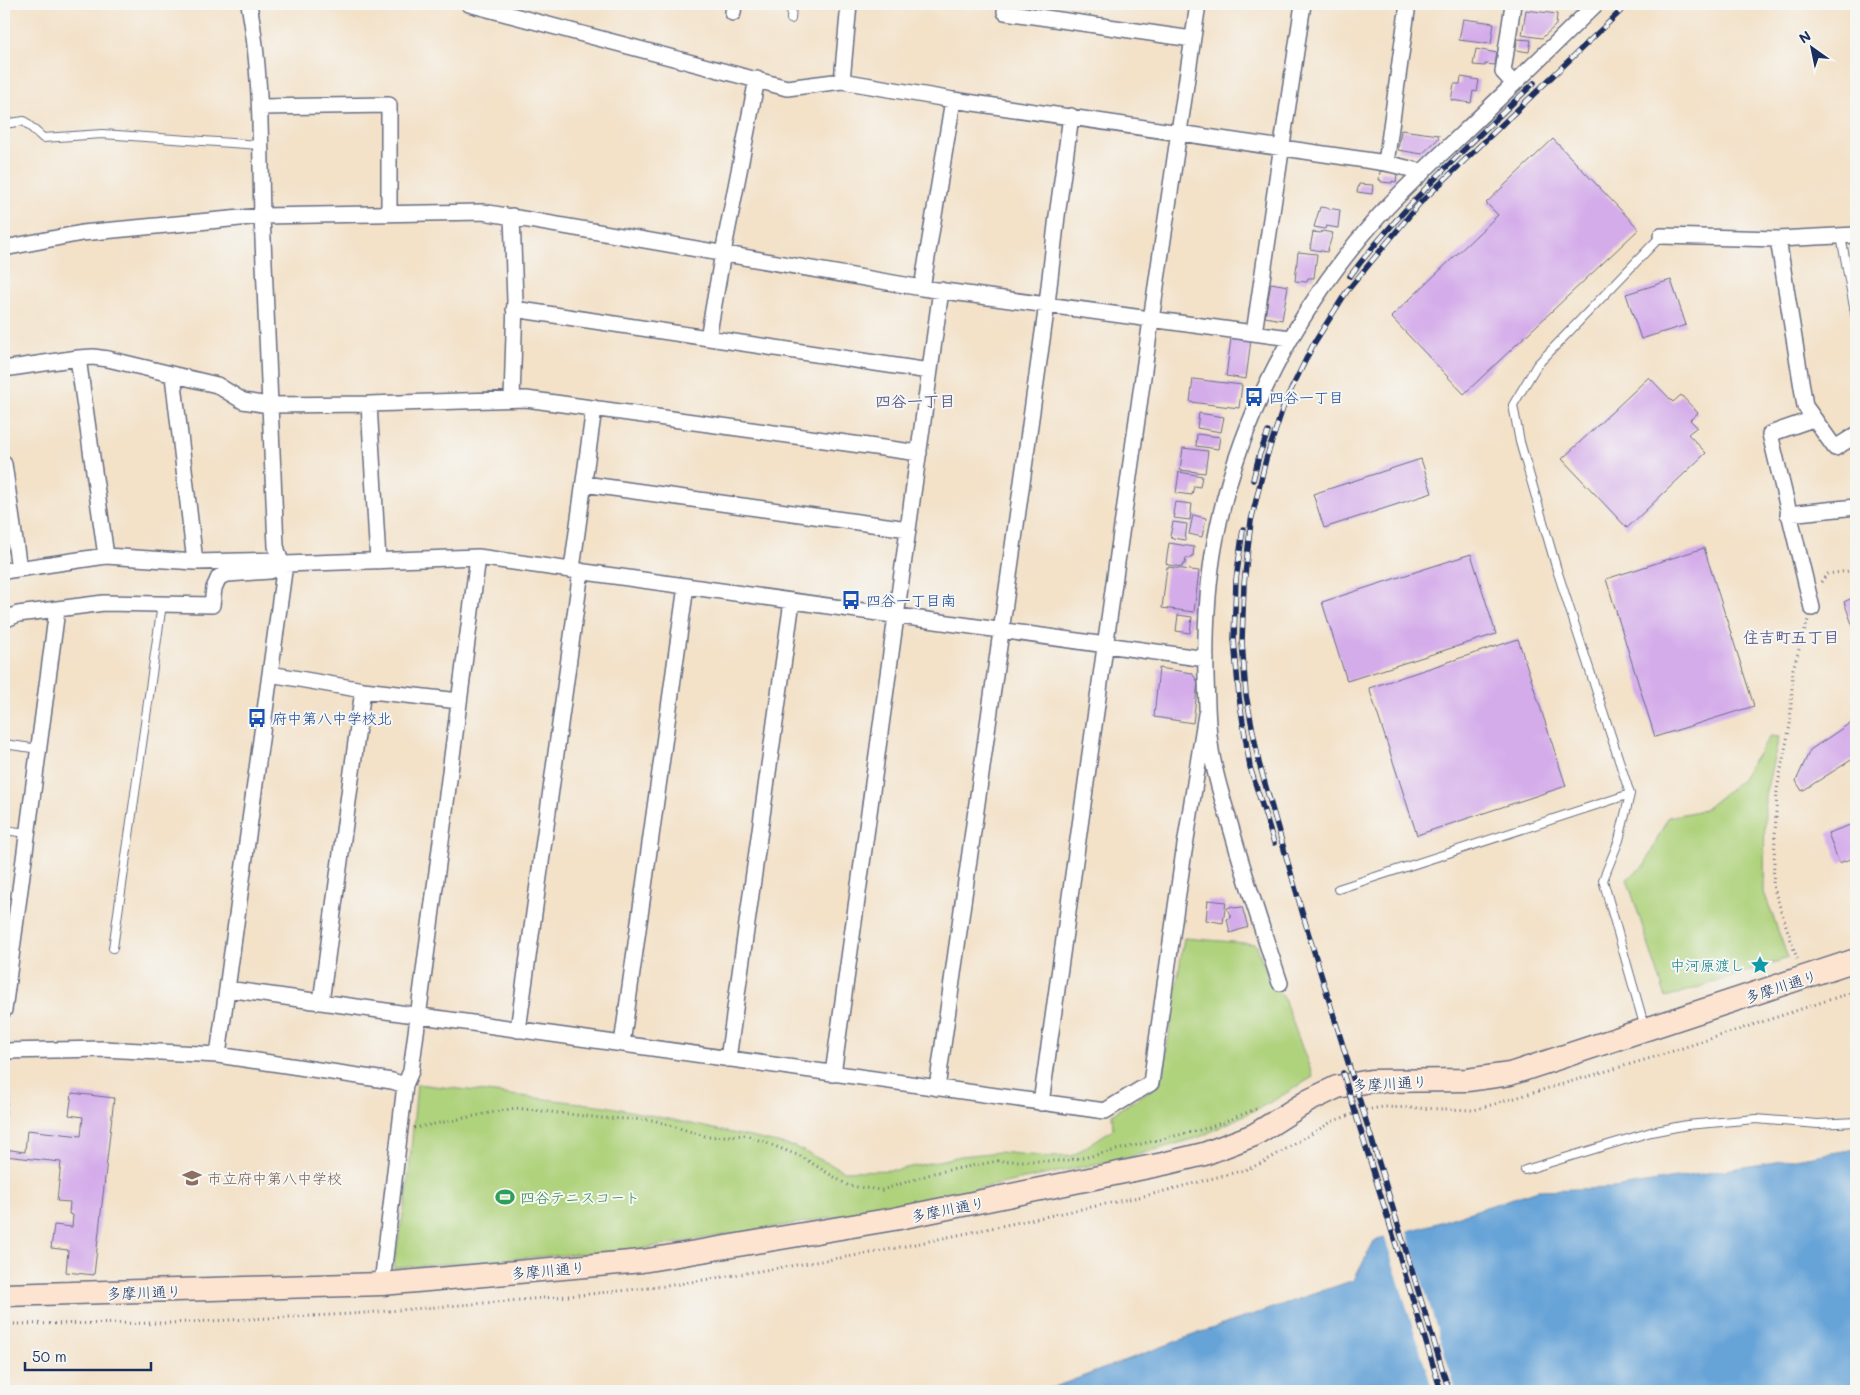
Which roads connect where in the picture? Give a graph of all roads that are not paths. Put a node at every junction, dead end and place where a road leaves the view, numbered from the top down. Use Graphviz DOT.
graph roads {
  1 [pos="249,4"];
  2 [pos="469,4"];
  3 [pos="792,4"];
  4 [pos="849,4"];
  5 [pos="1006,4"];
  6 [pos="1198,4"];
  7 [pos="1303,4"];
  8 [pos="1408,4"];
  9 [pos="1514,4"];
  10 [pos="1596,4"];
  11 [pos="791,19"];
  12 [pos="1192,39"];
  13 [pos="757,79"];
  14 [pos="842,82"];
  15 [pos="1514,84"];
  16 [pos="953,100"];
  17 [pos="260,106"];
  18 [pos="1071,116"];
  19 [pos="4,124"];
  20 [pos="1178,133"];
  21 [pos="260,145"];
  22 [pos="1281,148"];
  23 [pos="1386,163"];
  24 [pos="1422,172"];
  25 [pos="389,213"];
  26 [pos="262,216"];
  27 [pos="512,216"];
  28 [pos="1849,235"];
  29 [pos="1661,236"];
  30 [pos="1778,239"];
  31 [pos="4,248"];
  32 [pos="723,253"];
  33 [pos="922,288"];
  34 [pos="941,290"];
  35 [pos="1047,304"];
  36 [pos="514,309"];
  37 [pos="1856,318"];
  38 [pos="1151,320"];
  39 [pos="1254,333"];
  40 [pos="708,338"];
  41 [pos="1290,338"];
  42 [pos="78,358"];
  43 [pos="4,369"];
  44 [pos="929,372"];
  45 [pos="173,376"];
  46 [pos="512,398"];
  47 [pos="369,404"];
  48 [pos="269,405"];
  49 [pos="594,408"];
  50 [pos="1813,419"];
  51 [pos="1856,435"];
  52 [pos="918,453"];
  53 [pos="4,464"];
  54 [pos="584,484"];
  55 [pos="1856,507"];
  56 [pos="1788,514"];
  57 [pos="908,529"];
  58 [pos="106,556"];
  59 [pos="478,557"];
  60 [pos="378,561"];
  61 [pos="195,562"];
  62 [pos="282,562"];
  63 [pos="11,570"];
  64 [pos="577,570"];
  65 [pos="686,586"];
  66 [pos="792,601"];
  67 [pos="162,604"];
  68 [pos="1812,608"];
  69 [pos="57,610"];
  70 [pos="11,613"];
  71 [pos="896,615"];
  72 [pos="4,620"];
  73 [pos="1000,630"];
  74 [pos="1105,644"];
  75 [pos="1206,659"];
  76 [pos="270,674"];
  77 [pos="363,690"];
  78 [pos="459,701"];
  79 [pos="1206,714"];
  80 [pos="4,744"];
  81 [pos="39,749"];
  82 [pos="1630,794"];
  83 [pos="4,830"];
  84 [pos="27,833"];
  85 [pos="1338,889"];
  86 [pos="113,948"];
  87 [pos="1856,960"];
  88 [pos="1280,984"];
  89 [pos="227,989"];
  90 [pos="321,1002"];
  91 [pos="4,1009"];
  92 [pos="419,1015"];
  93 [pos="518,1030"];
  94 [pos="1646,1030"];
  95 [pos="622,1044"];
  96 [pos="4,1051"];
  97 [pos="218,1055"];
  98 [pos="728,1059"];
  99 [pos="833,1074"];
  100 [pos="405,1085"];
  101 [pos="936,1088"];
  102 [pos="1041,1103"];
  103 [pos="1856,1122"];
  104 [pos="1525,1170"];
  105 [pos="382,1284"];
  106 [pos="4,1295"];
  1 -- 17 [label="street"];
  2 -- 13 [label="street"];
  3 -- 11 [label="lane"];
  4 -- 14 [label="street"];
  5 -- 12 [label="street"];
  6 -- 12 [label="street"];
  7 -- 22 [label="street"];
  8 -- 23 [label="street"];
  9 -- 15 [label="street"];
  10 -- 15 [label="street"];
  12 -- 20 [label="street"];
  13 -- 14 [label="street"];
  13 -- 32 [label="street"];
  14 -- 16 [label="street"];
  15 -- 24 [label="street"];
  16 -- 18 [label="street"];
  16 -- 33 [label="street"];
  17 -- 21 [label="street"];
  17 -- 25 [label="street"];
  18 -- 20 [label="street"];
  18 -- 35 [label="street"];
  19 -- 21 [label="lane"];
  20 -- 22 [label="street"];
  20 -- 38 [label="street"];
  21 -- 26 [label="street"];
  22 -- 23 [label="street"];
  22 -- 39 [label="street"];
  23 -- 24 [label="street"];
  24 -- 41 [label="street"];
  25 -- 26 [label="street"];
  25 -- 27 [label="street"];
  26 -- 31 [label="street"];
  26 -- 48 [label="street"];
  27 -- 32 [label="street"];
  27 -- 36 [label="street"];
  28 -- 30 [label="street"];
  28 -- 37 [label="lane"];
  29 -- 30 [label="street"];
  29 -- 82 [label="lane"];
  30 -- 50 [label="street"];
  32 -- 33 [label="street"];
  32 -- 40 [label="street"];
  33 -- 34 [label="street"];
  34 -- 35 [label="street"];
  34 -- 44 [label="street"];
  35 -- 38 [label="street"];
  35 -- 73 [label="street"];
  36 -- 40 [label="street"];
  36 -- 46 [label="street"];
  38 -- 39 [label="street"];
  38 -- 74 [label="street"];
  39 -- 41 [label="street"];
  40 -- 44 [label="street"];
  41 -- 75 [label="street"];
  42 -- 43 [label="street"];
  42 -- 45 [label="street"];
  42 -- 58 [label="street"];
  44 -- 52 [label="street"];
  45 -- 48 [label="street"];
  45 -- 61 [label="street"];
  46 -- 47 [label="street"];
  46 -- 49 [label="street"];
  47 -- 48 [label="street"];
  47 -- 60 [label="street"];
  48 -- 62 [label="street"];
  49 -- 52 [label="street"];
  49 -- 54 [label="street"];
  50 -- 51 [label="street"];
  50 -- 56 [label="street"];
  52 -- 57 [label="street"];
  53 -- 63 [label="street"];
  54 -- 57 [label="street"];
  54 -- 64 [label="street"];
  55 -- 56 [label="street"];
  56 -- 68 [label="street"];
  57 -- 71 [label="street"];
  58 -- 61 [label="street"];
  58 -- 63 [label="street"];
  59 -- 60 [label="street"];
  59 -- 64 [label="street"];
  59 -- 78 [label="street"];
  60 -- 62 [label="street"];
  61 -- 62 [label="street"];
  62 -- 67 [label="street"];
  62 -- 76 [label="street"];
  64 -- 65 [label="street"];
  64 -- 93 [label="street"];
  65 -- 66 [label="street"];
  65 -- 95 [label="street"];
  66 -- 71 [label="street"];
  66 -- 98 [label="street"];
  67 -- 69 [label="street"];
  67 -- 86 [label="lane"];
  69 -- 70 [label="street"];
  69 -- 81 [label="street"];
  70 -- 72 [label="street"];
  71 -- 73 [label="street"];
  71 -- 99 [label="street"];
  73 -- 74 [label="street"];
  73 -- 101 [label="street"];
  74 -- 75 [label="street"];
  74 -- 102 [label="street"];
  75 -- 79 [label="street"];
  76 -- 77 [label="street"];
  76 -- 89 [label="street"];
  77 -- 78 [label="street"];
  77 -- 90 [label="street"];
  78 -- 92 [label="street"];
  79 -- 88 [label="street"];
  79 -- 102 [label="street"];
  80 -- 81 [label="lane"];
  81 -- 84 [label="street"];
  82 -- 85 [label="lane"];
  82 -- 94 [label="lane"];
  83 -- 84 [label="lane"];
  84 -- 91 [label="street"];
  87 -- 94 [label="street, 多摩川通り"];
  89 -- 90 [label="street"];
  89 -- 97 [label="street"];
  90 -- 92 [label="street"];
  92 -- 93 [label="street"];
  92 -- 100 [label="street"];
  93 -- 95 [label="street"];
  94 -- 105 [label="street, 多摩川通り"];
  95 -- 98 [label="street"];
  96 -- 97 [label="street"];
  97 -- 100 [label="street"];
  98 -- 99 [label="street"];
  99 -- 101 [label="street"];
  100 -- 105 [label="street"];
  101 -- 102 [label="street"];
  103 -- 104 [label="lane"];
  105 -- 106 [label="street, 多摩川通り"];
}
